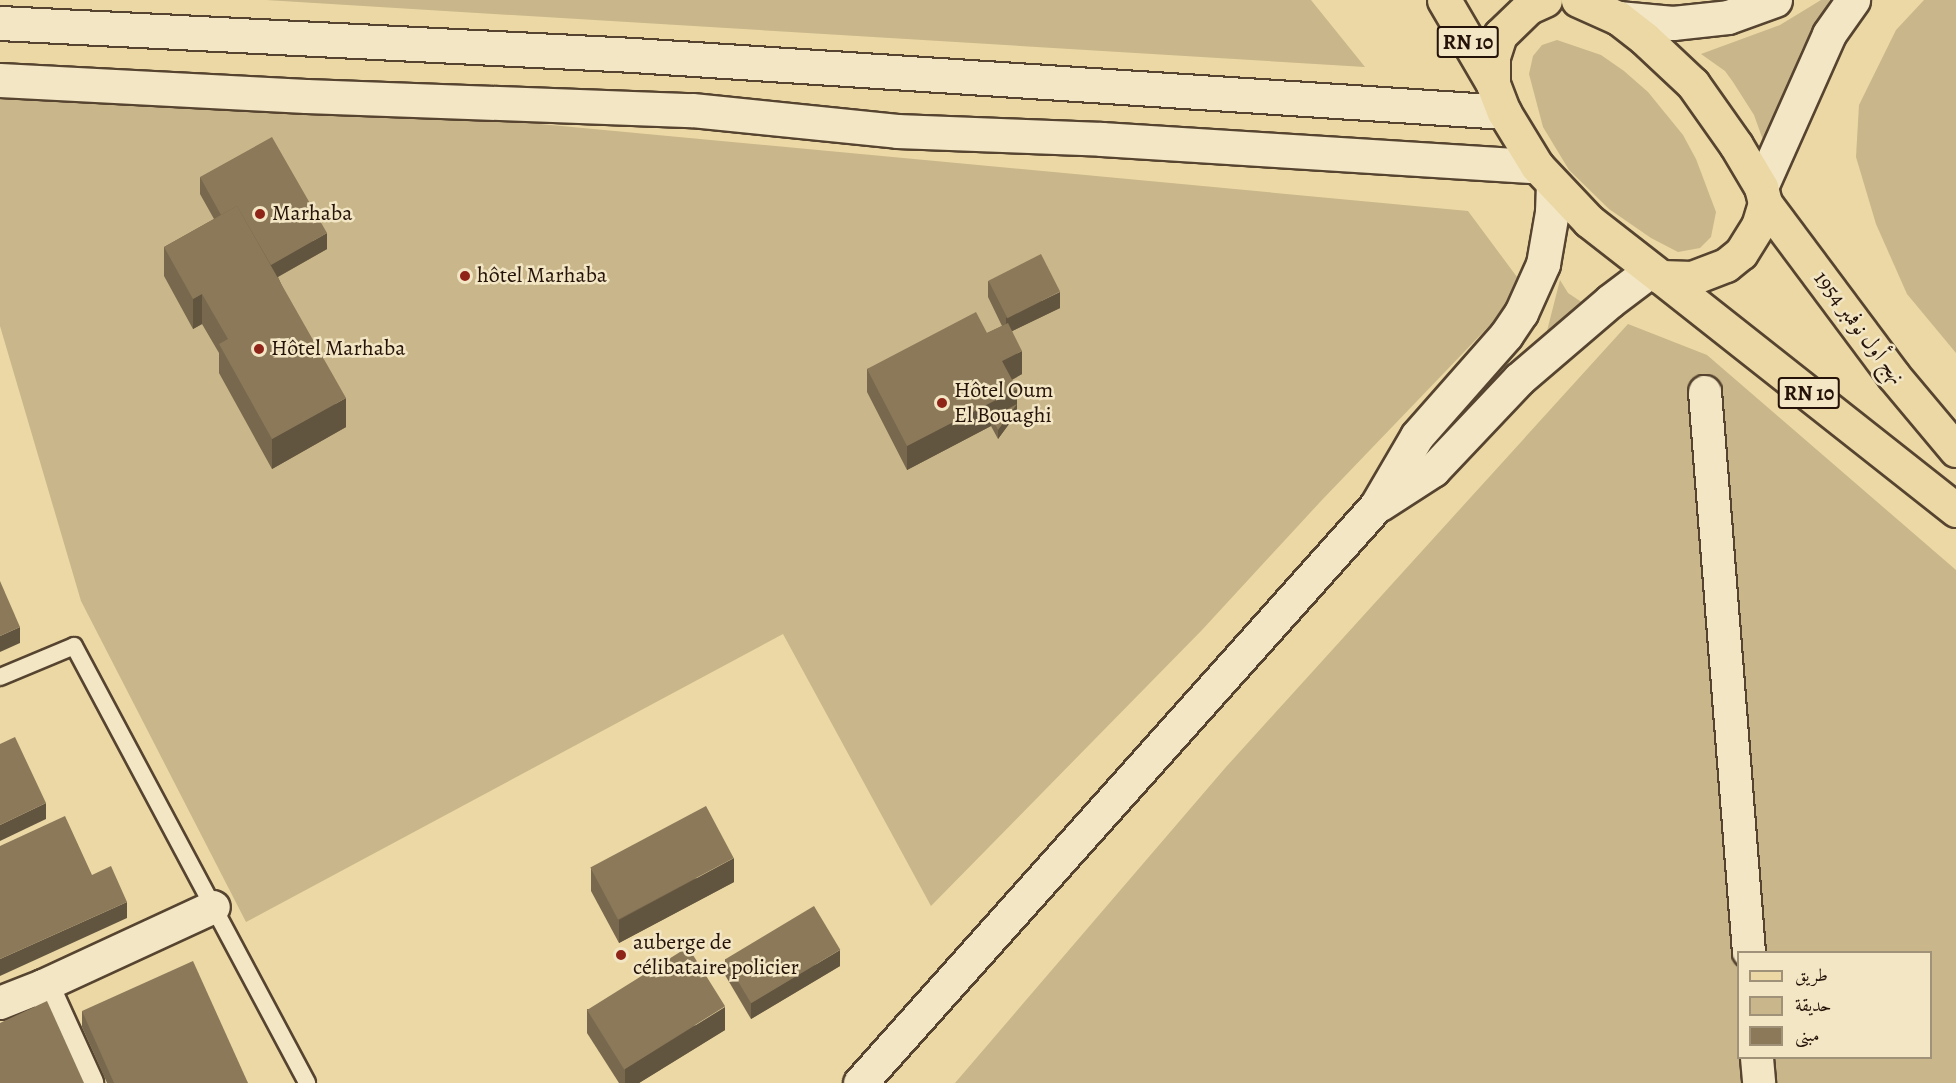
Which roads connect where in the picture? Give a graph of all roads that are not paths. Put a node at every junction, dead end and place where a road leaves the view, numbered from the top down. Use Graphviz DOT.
graph roads {
  1 [pos="1444,0"];
  2 [pos="1545,0"];
  3 [pos="1578,0"];
  4 [pos="1775,0"];
  5 [pos="1853,0"];
  6 [pos="1618,18"];
  7 [pos="0,23"];
  8 [pos="0,80"];
  9 [pos="1498,98"];
  10 [pos="1545,175"];
  11 [pos="1763,195"];
  12 [pos="1656,274"];
  13 [pos="1705,392"];
  14 [pos="1956,450"];
  15 [pos="1376,506"];
  16 [pos="1956,510"];
  17 [pos="0,677"];
  18 [pos="214,907"];
  19 [pos="1749,951"];
  20 [pos="43,986"];
  21 [pos="0,1003"];
  22 [pos="1757,1059"];
  23 [pos="87,1083"];
  24 [pos="307,1083"];
  25 [pos="860,1083"];
  26 [pos="1759,1083"];
  1 -- 9 [label="main road, RN 10"];
  2 -- 9 [label="main road"];
  3 -- 6 [label="main road, نهج أول نوفمبر 1954"];
  4 -- 6 [label="main road"];
  5 -- 11 [label="main road"];
  6 -- 11 [label="main road, نهج أول نوفمبر 1954"];
  7 -- 9 [label="main road"];
  8 -- 10 [label="main road"];
  9 -- 10 [label="main road"];
  10 -- 12 [label="main road"];
  10 -- 15 [label="main road"];
  11 -- 12 [label="main road"];
  11 -- 14 [label="main road, نهج أول نوفمبر 1954"];
  12 -- 15 [label="main road"];
  12 -- 16 [label="main road, RN 10"];
  13 -- 19 [label="street"];
  15 -- 25 [label="main road"];
  17 -- 18 [label="lane"];
  18 -- 20 [label="street"];
  18 -- 24 [label="lane"];
  20 -- 21 [label="street"];
  20 -- 23 [label="street"];
  22 -- 26 [label="street"];
}
